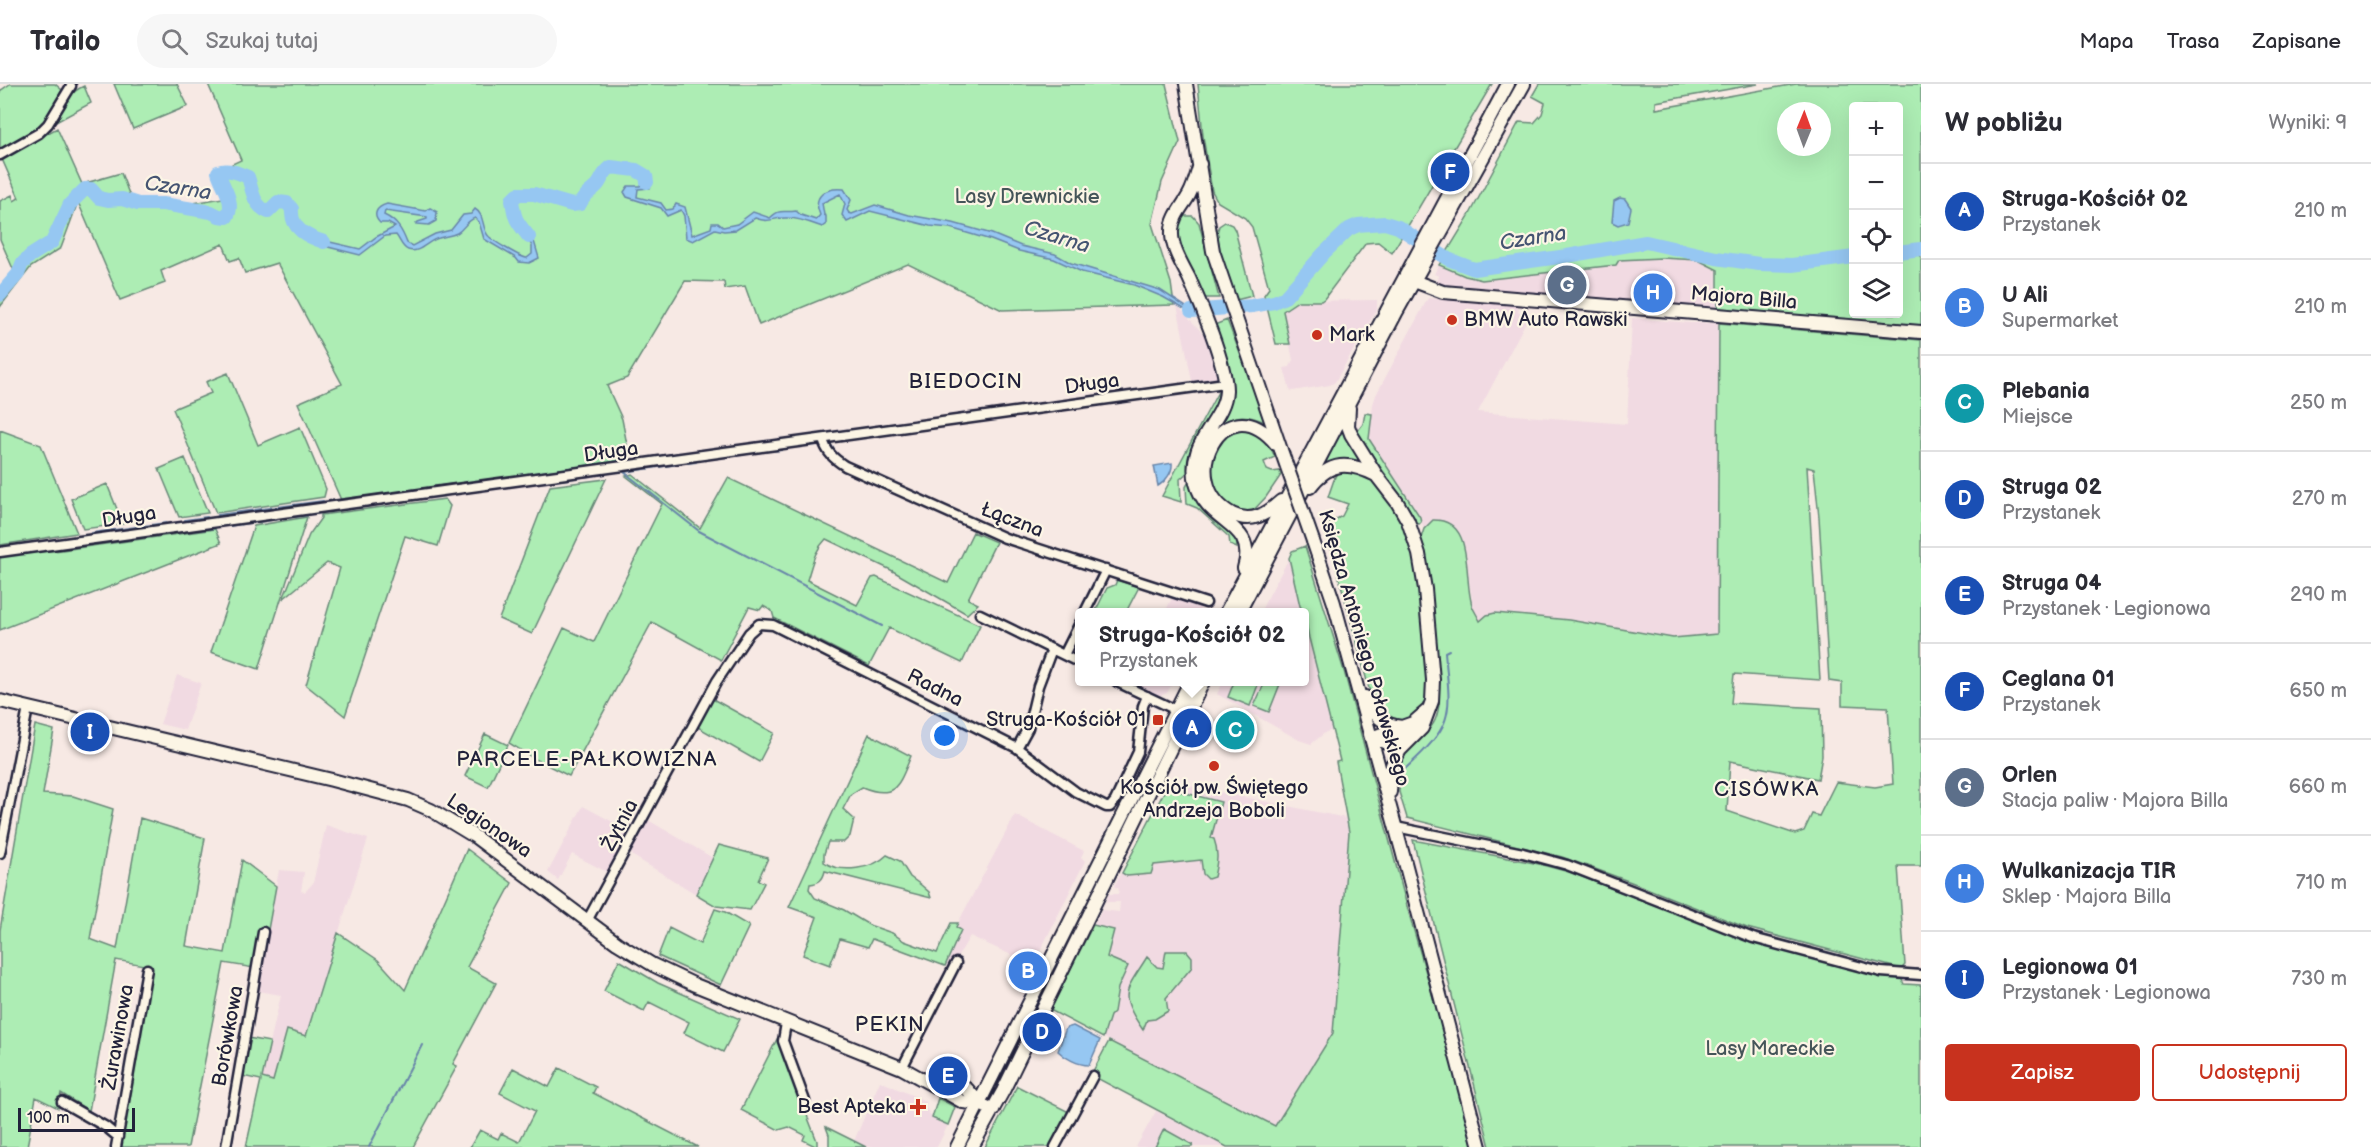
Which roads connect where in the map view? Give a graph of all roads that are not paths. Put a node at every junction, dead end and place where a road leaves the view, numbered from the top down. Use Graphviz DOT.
graph roads {
  1 [pos="1186,84"];
  2 [pos="1508,84"];
  3 [pos="72,85"];
  4 [pos="1523,92"];
  5 [pos="0,155"];
  6 [pos="1200,164"];
  7 [pos="1206,214"];
  8 [pos="1177,215"];
  9 [pos="1435,232"];
  10 [pos="1422,255"];
  11 [pos="1414,281"];
  12 [pos="1921,332"];
  13 [pos="1225,383"];
  14 [pos="1351,401"];
  15 [pos="823,439"];
  16 [pos="1281,450"];
  17 [pos="1377,476"];
  18 [pos="1288,493"];
  19 [pos="1291,512"];
  20 [pos="0,552"];
  21 [pos="1106,570"];
  22 [pos="1238,589"];
  23 [pos="1206,603"];
  24 [pos="1087,608"];
  25 [pos="1228,608"];
  26 [pos="1241,608"];
  27 [pos="980,614"];
  28 [pos="759,624"];
  29 [pos="1075,633"];
  30 [pos="1052,649"];
  31 [pos="1064,655"];
  32 [pos="1075,660"];
  33 [pos="1356,681"];
  34 [pos="1127,686"];
  35 [pos="1188,686"];
  36 [pos="1201,686"];
  37 [pos="1147,696"];
  38 [pos="0,701"];
  39 [pos="1431,707"];
  40 [pos="28,708"];
  41 [pos="1176,710"];
  42 [pos="1403,727"];
  43 [pos="1416,734"];
  44 [pos="1371,738"];
  45 [pos="1017,748"];
  46 [pos="1390,808"];
  47 [pos="1396,827"];
  48 [pos="0,853"];
  49 [pos="587,921"];
  50 [pos="263,932"];
  51 [pos="956,963"];
  52 [pos="147,969"];
  53 [pos="1921,975"];
  54 [pos="786,1023"];
  55 [pos="902,1068"];
  56 [pos="1093,1076"];
  57 [pos="805,1101"];
  58 [pos="62,1102"];
  59 [pos="980,1104"];
  60 [pos="993,1110"];
  61 [pos="118,1137"];
  62 [pos="116,1147"];
  63 [pos="226,1147"];
  64 [pos="957,1147"];
  65 [pos="972,1147"];
  66 [pos="1055,1147"];
  67 [pos="1480,1147"];
  1 -- 6 [label="main road, Księdza Antoniego Poławskiego"];
  2 -- 9 [label="main road"];
  3 -- 5 [label="street"];
  4 -- 9 [label="main road"];
  6 -- 7 [label="main road, Księdza Antoniego Poławskiego"];
  6 -- 8 [label="main road"];
  7 -- 8 [label="main road"];
  7 -- 16 [label="main road, Księdza Antoniego Poławskiego"];
  8 -- 13 [label="main road"];
  9 -- 10 [label="main road"];
  10 -- 11 [label="main road"];
  10 -- 18 [label="main road"];
  11 -- 12 [label="main road, Majora Billa"];
  11 -- 14 [label="main road"];
  13 -- 15 [label="street, Długa"];
  13 -- 22 [label="main road"];
  14 -- 17 [label="main road"];
  14 -- 19 [label="main road"];
  15 -- 20 [label="street, Długa"];
  15 -- 21 [label="street, Łączna"];
  16 -- 18 [label="main road"];
  16 -- 33 [label="main road, Księdza Antoniego Poławskiego, bridge"];
  17 -- 19 [label="main road"];
  17 -- 39 [label="main road"];
  18 -- 22 [label="main road"];
  19 -- 26 [label="main road"];
  21 -- 23 [label="street, Łączna"];
  21 -- 24 [label="street"];
  22 -- 25 [label="main road"];
  27 -- 30 [label="street"];
  28 -- 45 [label="street, Radna"];
  28 -- 49 [label="street, Żytnia"];
  29 -- 31 [label="street"];
  30 -- 31 [label="street"];
  30 -- 45 [label="street"];
  31 -- 32 [label="street"];
  33 -- 42 [label="main road"];
  33 -- 44 [label="main road, Księdza Antoniego Poławskiego"];
  34 -- 37 [label="street"];
  35 -- 41 [label="main road"];
  36 -- 60 [label="main road"];
  37 -- 41 [label="street"];
  37 -- 45 [label="street, Radna"];
  38 -- 40 [label="main road, Legionowa"];
  39 -- 42 [label="main road"];
  39 -- 43 [label="main road"];
  40 -- 48 [label="street"];
  40 -- 49 [label="main road, Legionowa"];
  41 -- 59 [label="main road"];
  42 -- 44 [label="main road"];
  43 -- 44 [label="main road"];
  43 -- 46 [label="main road"];
  44 -- 46 [label="main road, Księdza Antoniego Poławskiego"];
  46 -- 47 [label="main road, Księdza Antoniego Poławskiego"];
  47 -- 53 [label="street"];
  47 -- 67 [label="main road, Księdza Antoniego Poławskiego"];
  49 -- 54 [label="main road, Legionowa"];
  50 -- 63 [label="street, Borówkowa"];
  51 -- 55 [label="street"];
  52 -- 61 [label="street, Żurawinowa"];
  54 -- 55 [label="main road, Legionowa"];
  54 -- 57 [label="street"];
  55 -- 59 [label="main road, Legionowa"];
  56 -- 66 [label="street"];
  58 -- 61 [label="street"];
  59 -- 60 [label="main road, Legionowa"];
  59 -- 64 [label="main road"];
  60 -- 65 [label="main road"];
  61 -- 62 [label="street, Żurawinowa"];
}
